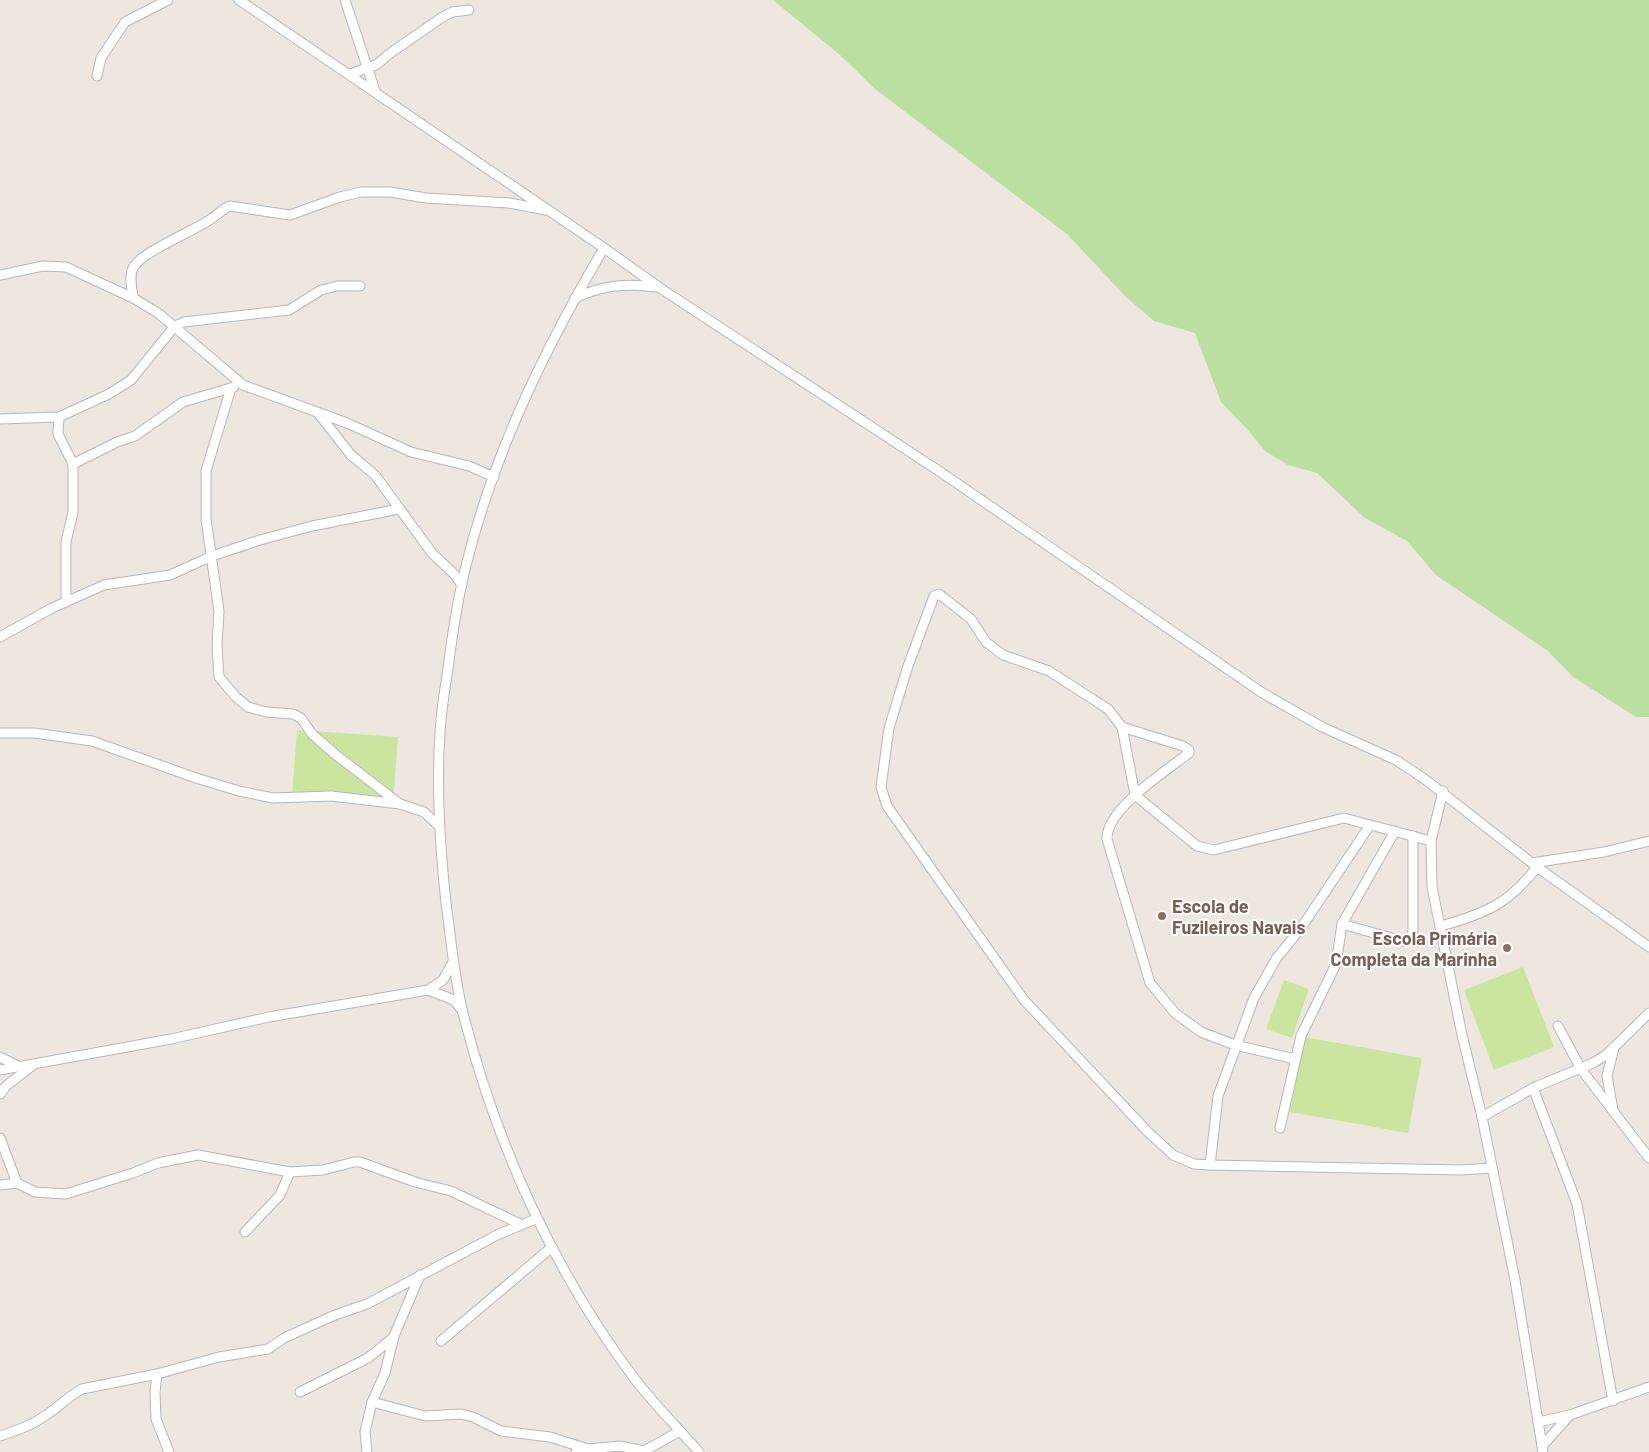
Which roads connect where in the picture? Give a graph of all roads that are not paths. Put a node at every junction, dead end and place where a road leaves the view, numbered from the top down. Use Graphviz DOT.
graph roads {
  1 [pos="168,0"];
  2 [pos="239,0"];
  3 [pos="346,0"];
  4 [pos="469,10"];
  5 [pos="368,69"];
  6 [pos="350,74"];
  7 [pos="97,76"];
  8 [pos="375,91"];
  9 [pos="551,211"];
  10 [pos="604,248"];
  11 [pos="0,275"];
  12 [pos="360,286"];
  13 [pos="660,288"];
  14 [pos="133,298"];
  15 [pos="575,298"];
  16 [pos="175,326"];
  17 [pos="243,385"];
  18 [pos="231,388"];
  19 [pos="317,413"];
  20 [pos="59,417"];
  21 [pos="0,418"];
  22 [pos="74,464"];
  23 [pos="494,477"];
  24 [pos="399,508"];
  25 [pos="212,556"];
  26 [pos="462,585"];
  27 [pos="66,602"];
  28 [pos="0,636"];
  29 [pos="1122,727"];
  30 [pos="0,733"];
  31 [pos="1443,792"];
  32 [pos="1135,796"];
  33 [pos="439,797"];
  34 [pos="400,804"];
  35 [pos="418,809"];
  36 [pos="1370,825"];
  37 [pos="439,826"];
  38 [pos="1395,831"];
  39 [pos="1413,836"];
  40 [pos="1431,841"];
  41 [pos="1649,841"];
  42 [pos="1535,865"];
  43 [pos="1342,924"];
  44 [pos="1441,926"];
  45 [pos="1649,947"];
  46 [pos="454,961"];
  47 [pos="428,990"];
  48 [pos="462,1010"];
  49 [pos="1649,1013"];
  50 [pos="1558,1026"];
  51 [pos="1235,1045"];
  52 [pos="1614,1047"];
  53 [pos="0,1057"];
  54 [pos="1294,1059"];
  55 [pos="36,1063"];
  56 [pos="18,1066"];
  57 [pos="1581,1069"];
  58 [pos="0,1070"];
  59 [pos="1533,1088"];
  60 [pos="0,1094"];
  61 [pos="1614,1113"];
  62 [pos="1482,1117"];
  63 [pos="1280,1128"];
  64 [pos="0,1138"];
  65 [pos="1649,1158"];
  66 [pos="1210,1165"];
  67 [pos="1492,1168"];
  68 [pos="290,1172"];
  69 [pos="17,1183"];
  70 [pos="0,1184"];
  71 [pos="536,1219"];
  72 [pos="520,1224"];
  73 [pos="246,1232"];
  74 [pos="552,1247"];
  75 [pos="420,1275"];
  76 [pos="394,1336"];
  77 [pos="441,1341"];
  78 [pos="157,1374"];
  79 [pos="1649,1387"];
  80 [pos="300,1392"];
  81 [pos="1613,1401"];
  82 [pos="372,1402"];
  83 [pos="1570,1415"];
  84 [pos="1538,1422"];
  85 [pos="680,1431"];
  86 [pos="0,1436"];
  87 [pos="588,1448"];
  88 [pos="1543,1449"];
  89 [pos="169,1452"];
  90 [pos="368,1452"];
  91 [pos="576,1452"];
  92 [pos="699,1452"];
  1 -- 7 [label="street"];
  2 -- 6 [label="street"];
  3 -- 5 [label="street"];
  4 -- 5 [label="street"];
  5 -- 6 [label="street"];
  5 -- 8 [label="street"];
  6 -- 8 [label="street"];
  8 -- 9 [label="street"];
  9 -- 10 [label="street"];
  9 -- 14 [label="street"];
  10 -- 13 [label="street"];
  10 -- 15 [label="street"];
  11 -- 14 [label="street"];
  12 -- 16 [label="street"];
  13 -- 15 [label="street"];
  13 -- 31 [label="street"];
  14 -- 16 [label="street"];
  15 -- 23 [label="street"];
  16 -- 17 [label="street"];
  16 -- 20 [label="street"];
  17 -- 18 [label="street"];
  17 -- 19 [label="street"];
  18 -- 22 [label="street"];
  18 -- 25 [label="street"];
  19 -- 23 [label="street"];
  19 -- 24 [label="street"];
  20 -- 21 [label="street"];
  20 -- 22 [label="street"];
  22 -- 27 [label="street"];
  23 -- 26 [label="street"];
  24 -- 25 [label="street"];
  24 -- 26 [label="street"];
  25 -- 27 [label="street"];
  25 -- 34 [label="street"];
  26 -- 33 [label="street"];
  27 -- 28 [label="street"];
  29 -- 32 [label="street"];
  29 -- 32 [label="street"];
  29 -- 66 [label="street"];
  30 -- 34 [label="street"];
  31 -- 40 [label="street"];
  31 -- 42 [label="street"];
  32 -- 36 [label="street"];
  32 -- 51 [label="street"];
  33 -- 35 [label="street"];
  33 -- 37 [label="street"];
  34 -- 35 [label="street"];
  35 -- 37 [label="street"];
  36 -- 38 [label="street"];
  36 -- 51 [label="street"];
  37 -- 46 [label="street"];
  38 -- 39 [label="street"];
  38 -- 43 [label="street"];
  39 -- 40 [label="street"];
  39 -- 43 [label="street"];
  40 -- 44 [label="street"];
  41 -- 42 [label="street"];
  42 -- 44 [label="street"];
  42 -- 45 [label="street"];
  43 -- 54 [label="street"];
  44 -- 62 [label="street"];
  46 -- 47 [label="street"];
  46 -- 48 [label="street"];
  47 -- 48 [label="street"];
  47 -- 55 [label="street"];
  48 -- 71 [label="street"];
  49 -- 52 [label="street"];
  50 -- 57 [label="street"];
  51 -- 54 [label="street"];
  51 -- 66 [label="street"];
  52 -- 57 [label="street"];
  52 -- 61 [label="street"];
  53 -- 56 [label="street"];
  54 -- 63 [label="street"];
  55 -- 56 [label="street"];
  55 -- 60 [label="street"];
  56 -- 58 [label="street"];
  57 -- 59 [label="street"];
  57 -- 61 [label="street"];
  59 -- 62 [label="street"];
  59 -- 81 [label="street"];
  61 -- 65 [label="street"];
  62 -- 67 [label="street"];
  64 -- 69 [label="street"];
  66 -- 67 [label="street"];
  67 -- 84 [label="street"];
  68 -- 69 [label="street"];
  68 -- 72 [label="street"];
  68 -- 73 [label="street"];
  69 -- 70 [label="street"];
  71 -- 72 [label="street"];
  71 -- 74 [label="street"];
  72 -- 75 [label="street"];
  74 -- 77 [label="street"];
  74 -- 85 [label="street"];
  75 -- 76 [label="street"];
  75 -- 78 [label="street"];
  76 -- 80 [label="street"];
  76 -- 82 [label="street"];
  78 -- 86 [label="street"];
  78 -- 89 [label="street"];
  79 -- 81 [label="street"];
  81 -- 83 [label="street"];
  82 -- 87 [label="street"];
  82 -- 90 [label="street"];
  83 -- 84 [label="street"];
  83 -- 88 [label="street"];
  84 -- 88 [label="street"];
  85 -- 87 [label="street"];
  85 -- 92 [label="street"];
  87 -- 91 [label="street"];
}
